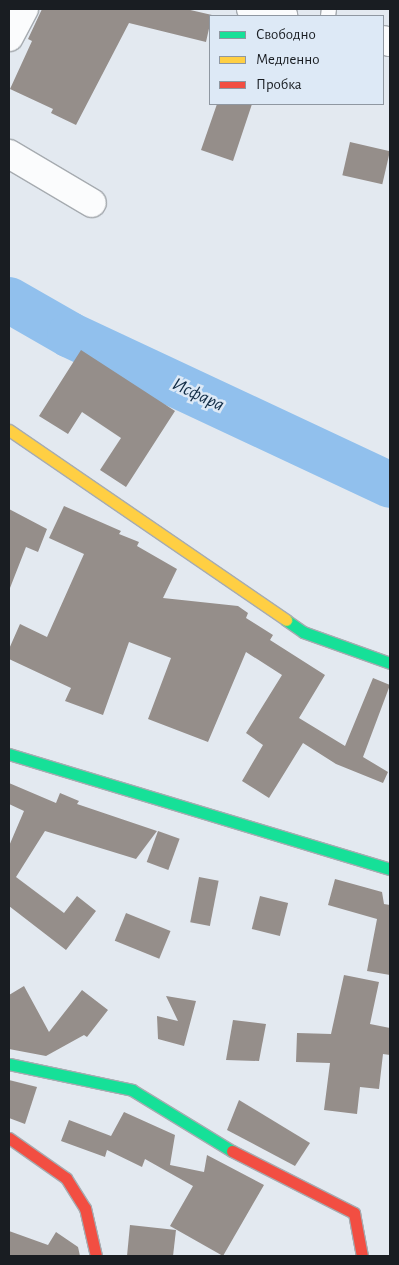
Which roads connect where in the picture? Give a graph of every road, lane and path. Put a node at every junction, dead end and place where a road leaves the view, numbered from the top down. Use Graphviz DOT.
graph roads {
  1 [pos="24,9"];
  2 [pos="251,9"];
  3 [pos="278,15"];
  4 [pos="9,36"];
  5 [pos="9,154"];
  6 [pos="92,203"];
  7 [pos="9,430"];
  8 [pos="390,663"];
  9 [pos="9,754"];
  10 [pos="390,869"];
  11 [pos="9,1064"];
  12 [pos="9,1138"];
  13 [pos="96,1256"];
  14 [pos="362,1256"];
  1 -- 4 [label="street"];
  2 -- 3 [label="street"];
  5 -- 6 [label="street"];
  7 -- 8 [label="street"];
  9 -- 10 [label="street"];
  11 -- 14 [label="street"];
  12 -- 13 [label="street"];
}
